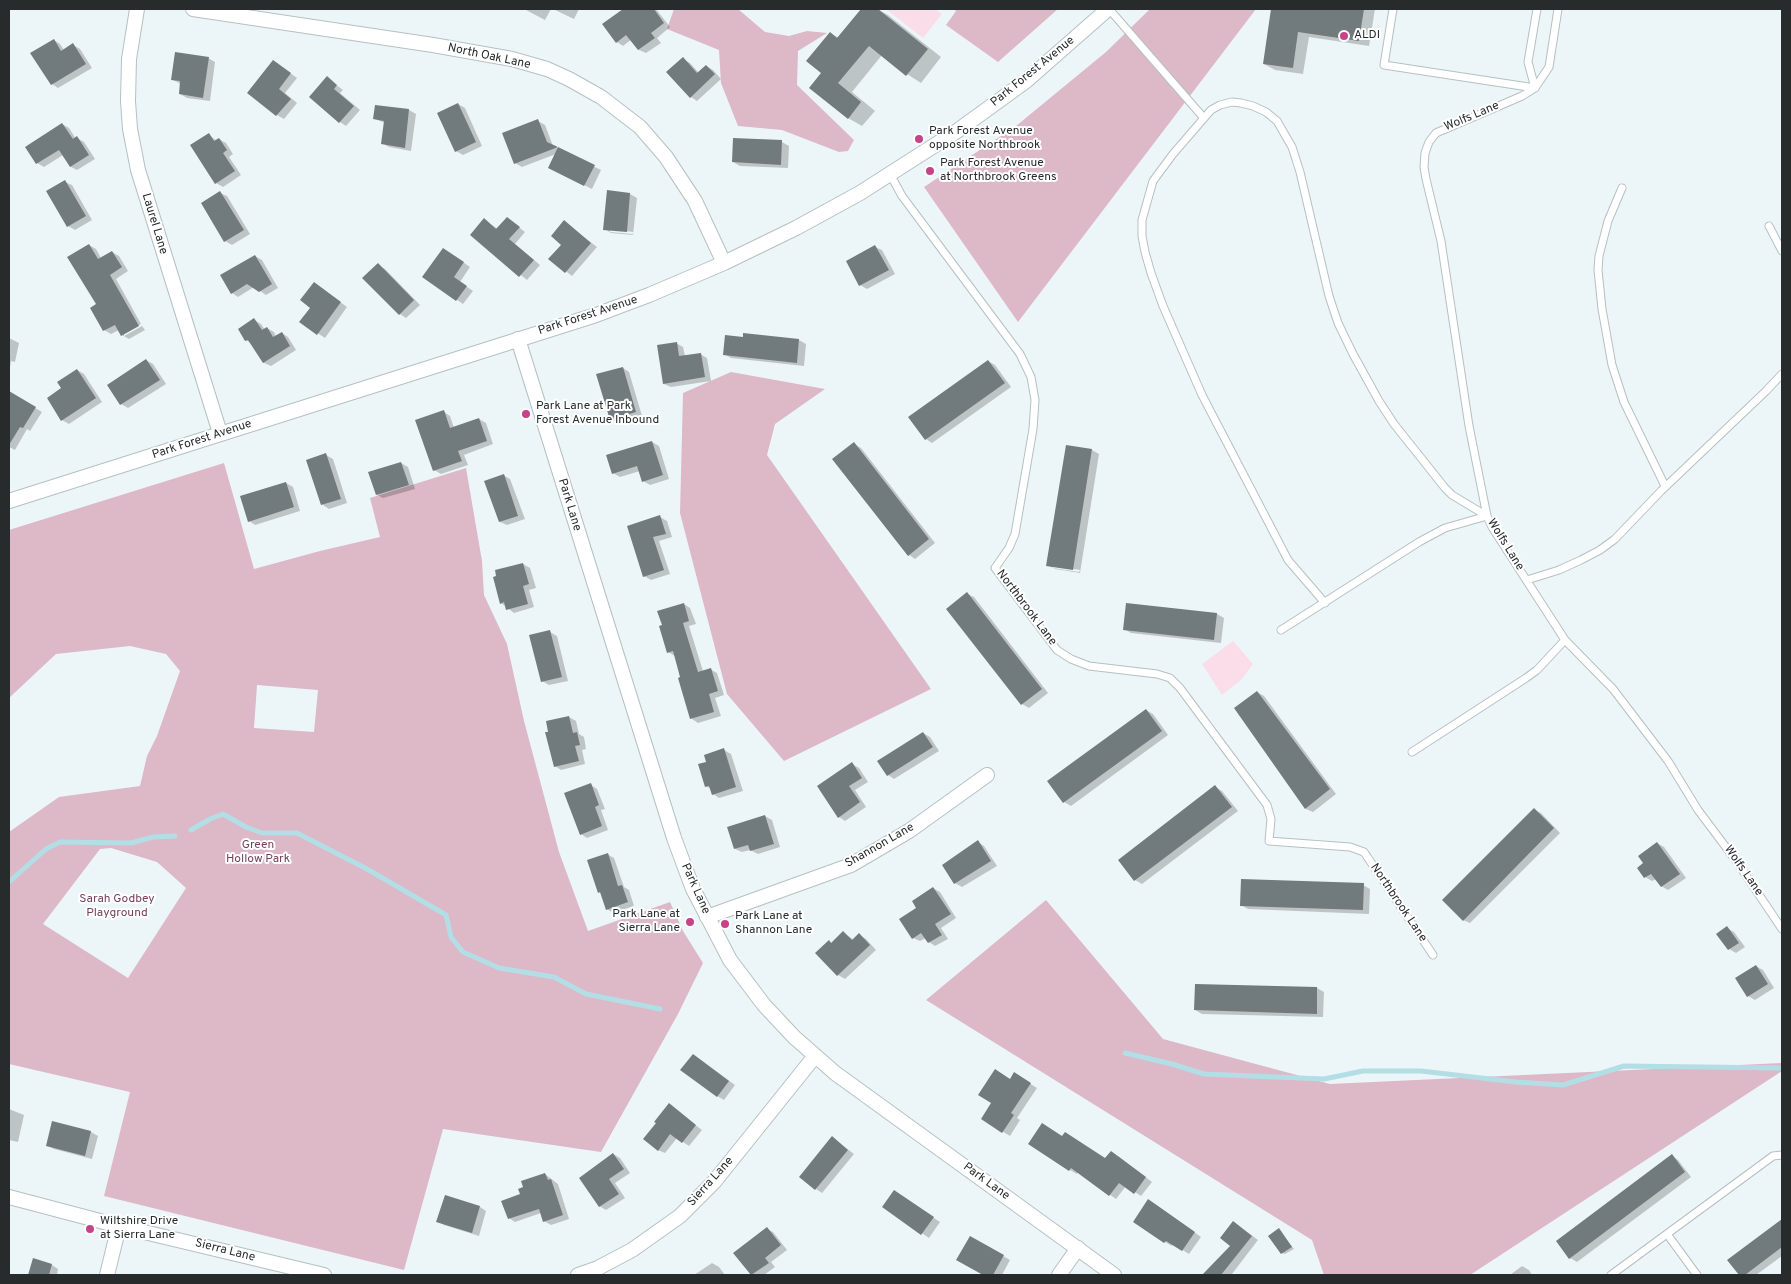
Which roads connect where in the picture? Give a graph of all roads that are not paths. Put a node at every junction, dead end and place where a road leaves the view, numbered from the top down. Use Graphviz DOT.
graph roads {
  1 [pos="137,9"];
  2 [pos="193,9"];
  3 [pos="1108,9"];
  4 [pos="1393,9"];
  5 [pos="1537,9"];
  6 [pos="1558,9"];
  7 [pos="1535,88"];
  8 [pos="1203,117"];
  9 [pos="890,174"];
  10 [pos="1622,188"];
  11 [pos="1769,226"];
  12 [pos="1782,251"];
  13 [pos="724,263"];
  14 [pos="518,339"];
  15 [pos="1782,374"];
  16 [pos="220,434"];
  17 [pos="1665,486"];
  18 [pos="9,501"];
  19 [pos="1487,516"];
  20 [pos="1527,580"];
  21 [pos="1325,603"];
  22 [pos="1281,630"];
  23 [pos="1565,640"];
  24 [pos="1412,752"];
  25 [pos="987,775"];
  26 [pos="707,917"];
  27 [pos="1782,929"];
  28 [pos="1433,955"];
  29 [pos="816,1056"];
  30 [pos="1782,1155"];
  31 [pos="9,1197"];
  32 [pos="119,1226"];
  33 [pos="1667,1234"];
  34 [pos="1078,1248"];
  35 [pos="107,1275"];
  36 [pos="324,1275"];
  37 [pos="578,1275"];
  38 [pos="1059,1275"];
  39 [pos="1114,1275"];
  40 [pos="1611,1275"];
  41 [pos="1697,1275"];
  1 -- 16 [label="street, Laurel Lane"];
  2 -- 13 [label="street, North Oak Lane"];
  3 -- 8 [label="lane"];
  3 -- 9 [label="street, Park Forest Avenue"];
  4 -- 7 [label="lane"];
  5 -- 7 [label="lane"];
  6 -- 7 [label="lane, Wolfs Lane"];
  7 -- 19 [label="lane, Wolfs Lane"];
  8 -- 19 [label="lane"];
  8 -- 21 [label="lane"];
  9 -- 13 [label="street, Park Forest Avenue"];
  9 -- 28 [label="lane, Northbrook Lane"];
  10 -- 17 [label="lane"];
  11 -- 12 [label="lane"];
  13 -- 14 [label="street, Park Forest Avenue"];
  14 -- 16 [label="street, Park Forest Avenue"];
  14 -- 26 [label="street, Park Lane"];
  15 -- 17 [label="lane"];
  16 -- 18 [label="street, Park Forest Avenue"];
  17 -- 20 [label="lane"];
  19 -- 20 [label="lane, Wolfs Lane"];
  19 -- 21 [label="lane"];
  20 -- 23 [label="lane, Wolfs Lane"];
  21 -- 22 [label="lane"];
  23 -- 24 [label="lane"];
  23 -- 27 [label="lane, Wolfs Lane"];
  25 -- 26 [label="street, Shannon Lane"];
  26 -- 29 [label="street, Park Lane"];
  29 -- 34 [label="street, Park Lane"];
  29 -- 37 [label="street, Sierra Lane"];
  30 -- 33 [label="lane"];
  31 -- 32 [label="street, Sierra Lane"];
  32 -- 35 [label="street"];
  32 -- 36 [label="street, Sierra Lane"];
  33 -- 40 [label="lane"];
  33 -- 41 [label="lane"];
  34 -- 38 [label="street"];
  34 -- 39 [label="street, Park Lane"];
}
